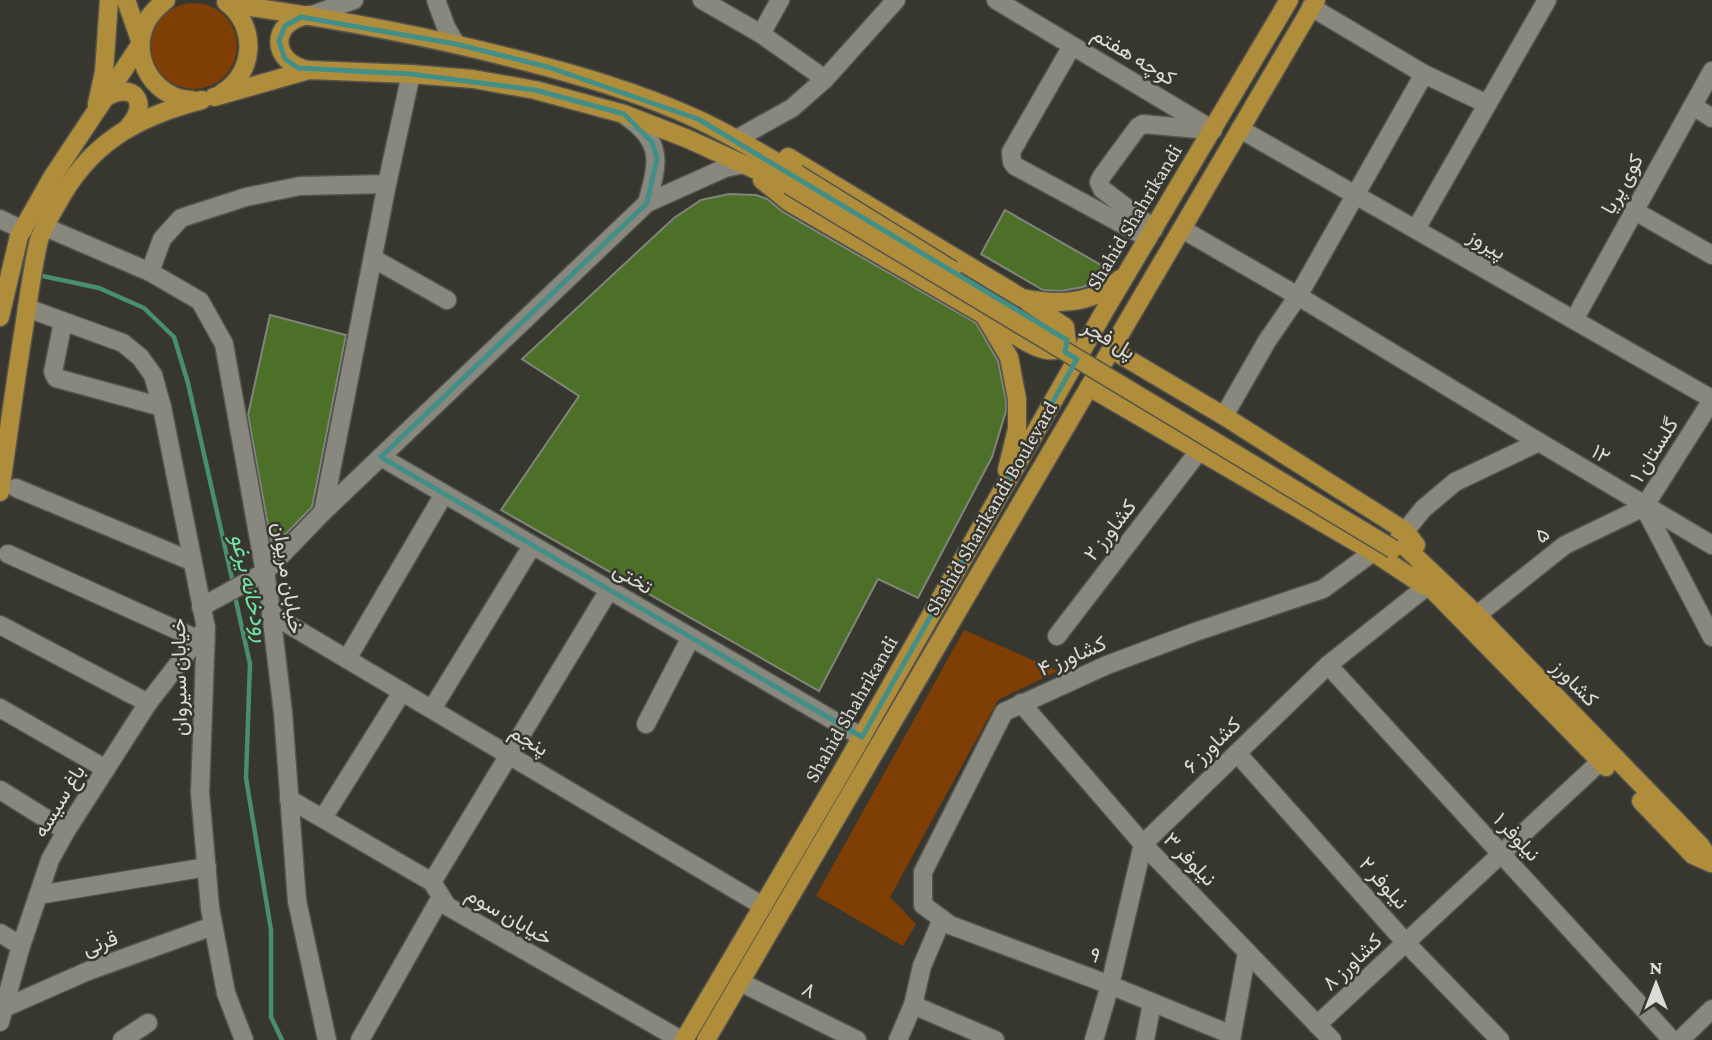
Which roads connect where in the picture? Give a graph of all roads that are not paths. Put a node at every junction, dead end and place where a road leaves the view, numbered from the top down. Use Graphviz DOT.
graph roads {
  1 [pos="109,0"];
  2 [pos="126,0"];
  3 [pos="166,0"];
  4 [pos="355,0"];
  5 [pos="436,0"];
  6 [pos="702,0"];
  7 [pos="780,0"];
  8 [pos="896,0"];
  9 [pos="996,0"];
  10 [pos="1289,0"];
  11 [pos="1547,0"];
  12 [pos="226,2"];
  13 [pos="1314,4"];
  14 [pos="312,15"];
  15 [pos="761,34"];
  16 [pos="141,42"];
  17 [pos="456,44"];
  18 [pos="1072,46"];
  19 [pos="309,70"];
  20 [pos="1712,71"];
  21 [pos="411,74"];
  22 [pos="1424,74"];
  23 [pos="825,79"];
  24 [pos="106,97"];
  25 [pos="208,99"];
  26 [pos="1487,104"];
  27 [pos="1693,106"];
  28 [pos="94,114"];
  29 [pos="624,114"];
  30 [pos="1712,118"];
  31 [pos="130,126"];
  32 [pos="713,127"];
  33 [pos="1240,129"];
  34 [pos="1213,130"];
  35 [pos="740,137"];
  36 [pos="744,164"];
  37 [pos="793,180"];
  38 [pos="387,184"];
  39 [pos="1355,195"];
  40 [pos="648,202"];
  41 [pos="1633,211"];
  42 [pos="0,219"];
  43 [pos="1181,229"];
  44 [pos="1416,229"];
  45 [pos="21,233"];
  46 [pos="1151,233"];
  47 [pos="42,235"];
  48 [pos="1712,255"];
  49 [pos="373,259"];
  50 [pos="150,272"];
  51 [pos="1128,272"];
  52 [pos="1298,296"];
  53 [pos="1022,298"];
  54 [pos="447,300"];
  55 [pos="27,308"];
  56 [pos="984,315"];
  57 [pos="0,317"];
  58 [pos="1574,320"];
  59 [pos="63,322"];
  60 [pos="1111,349"];
  61 [pos="1089,387"];
  62 [pos="1712,400"];
  63 [pos="162,407"];
  64 [pos="1224,416"];
  65 [pos="1539,442"];
  66 [pos="1199,451"];
  67 [pos="381,457"];
  68 [pos="8,490"];
  69 [pos="444,494"];
  70 [pos="994,507"];
  71 [pos="1644,507"];
  72 [pos="323,512"];
  73 [pos="1398,540"];
  74 [pos="1712,545"];
  75 [pos="532,546"];
  76 [pos="1373,552"];
  77 [pos="8,554"];
  78 [pos="191,561"];
  79 [pos="265,572"];
  80 [pos="1426,587"];
  81 [pos="609,590"];
  82 [pos="1449,597"];
  83 [pos="201,607"];
  84 [pos="271,614"];
  85 [pos="1477,615"];
  86 [pos="0,625"];
  87 [pos="202,633"];
  88 [pos="1057,636"];
  89 [pos="1712,637"];
  90 [pos="690,639"];
  91 [pos="347,659"];
  92 [pos="1328,665"];
  93 [pos="402,692"];
  94 [pos="148,703"];
  95 [pos="1021,703"];
  96 [pos="0,708"];
  97 [pos="432,709"];
  98 [pos="646,724"];
  99 [pos="862,737"];
  100 [pos="1237,753"];
  101 [pos="509,755"];
  102 [pos="1601,761"];
  103 [pos="106,769"];
  104 [pos="0,790"];
  105 [pos="289,799"];
  106 [pos="323,818"];
  107 [pos="66,831"];
  108 [pos="1143,844"];
  109 [pos="1502,854"];
  110 [pos="1712,864"];
  111 [pos="206,867"];
  112 [pos="437,890"];
  113 [pos="38,895"];
  114 [pos="763,906"];
  115 [pos="942,919"];
  116 [pos="213,926"];
  117 [pos="0,933"];
  118 [pos="1406,943"];
  119 [pos="21,946"];
  120 [pos="1247,952"];
  121 [pos="740,982"];
  122 [pos="1110,985"];
  123 [pos="1152,1003"];
  124 [pos="913,1005"];
  125 [pos="1712,1009"];
  126 [pos="2,1015"];
  127 [pos="148,1023"];
  128 [pos="1317,1025"];
  129 [pos="1232,1038"];
  130 [pos="710,1039"];
  131 [pos="122,1040"];
  132 [pos="244,1040"];
  133 [pos="327,1040"];
  134 [pos="360,1040"];
  135 [pos="682,1040"];
  136 [pos="857,1040"];
  137 [pos="898,1040"];
  138 [pos="995,1040"];
  139 [pos="1094,1040"];
  140 [pos="1145,1040"];
  141 [pos="1332,1040"];
  142 [pos="1500,1040"];
  143 [pos="1672,1040"];
  144 [pos="1680,1040"];
  1 -- 28 [label="main road"];
  2 -- 16 [label="main road"];
  3 -- 16 [label="main road"];
  4 -- 14 [label="street"];
  5 -- 17 [label="street"];
  6 -- 15 [label="street"];
  7 -- 15 [label="street"];
  8 -- 23 [label="street"];
  9 -- 18 [label="street, کوچه هفتم"];
  10 -- 34 [label="main road, Shahid Shahrikandi"];
  11 -- 26 [label="street"];
  12 -- 14 [label="main road"];
  12 -- 25 [label="main road"];
  13 -- 22 [label="street"];
  13 -- 33 [label="main road, Shahid Sharikandi Boulevard"];
  14 -- 17 [label="main road"];
  14 -- 19 [label="main road"];
  15 -- 23 [label="street"];
  16 -- 24 [label="main road"];
  16 -- 25 [label="main road"];
  17 -- 32 [label="main road"];
  18 -- 34 [label="street, کوچه هفتم"];
  18 -- 46 [label="street"];
  19 -- 21 [label="main road"];
  19 -- 25 [label="main road"];
  20 -- 27 [label="street, کوی پریا"];
  21 -- 29 [label="main road"];
  21 -- 38 [label="street"];
  22 -- 26 [label="street"];
  22 -- 39 [label="street"];
  23 -- 35 [label="street"];
  24 -- 28 [label="main road"];
  24 -- 31 [label="main road"];
  25 -- 31 [label="main road"];
  26 -- 44 [label="street"];
  27 -- 30 [label="street"];
  27 -- 41 [label="street, کوی پریا"];
  28 -- 45 [label="main road"];
  29 -- 36 [label="main road"];
  29 -- 40 [label="street"];
  31 -- 47 [label="main road"];
  32 -- 35 [label="main road"];
  32 -- 37 [label="main road"];
  33 -- 39 [label="street, پیروز"];
  33 -- 43 [label="main road, Shahid Sharikandi Boulevard"];
  34 -- 46 [label="main road, Shahid Shahrikandi"];
  34 -- 46 [label="street"];
  35 -- 53 [label="main road"];
  36 -- 37 [label="main road"];
  36 -- 40 [label="street"];
  36 -- 56 [label="main road"];
  37 -- 73 [label="main road, پل فجر, bridge"];
  38 -- 49 [label="street"];
  38 -- 50 [label="street"];
  39 -- 44 [label="street, پیروز"];
  39 -- 52 [label="street"];
  40 -- 67 [label="street"];
  41 -- 48 [label="street"];
  41 -- 58 [label="street, کوی پریا"];
  42 -- 45 [label="street"];
  43 -- 52 [label="street, ۱۲"];
  43 -- 60 [label="main road, Shahid Sharikandi Boulevard"];
  44 -- 58 [label="street, پیروز"];
  45 -- 57 [label="main road"];
  46 -- 51 [label="main road, Shahid Shahrikandi"];
  47 -- 50 [label="street, خیابان مریوان"];
  47 -- 55 [label="main road"];
  49 -- 54 [label="street"];
  49 -- 72 [label="street"];
  50 -- 79 [label="street, خیابان مریوان"];
  51 -- 53 [label="main road"];
  51 -- 70 [label="main road, Shahid Shahrikandi"];
  52 -- 64 [label="street"];
  52 -- 65 [label="street, ۱۲"];
  53 -- 56 [label="main road"];
  55 -- 59 [label="street, خیابان سیروان"];
  55 -- 68 [label="main road"];
  56 -- 70 [label="main road"];
  58 -- 62 [label="street, پیروز"];
  59 -- 63 [label="street, خیابان سیروان"];
  59 -- 63 [label="street"];
  60 -- 61 [label="main road, Shahid Sharikandi Boulevard"];
  60 -- 64 [label="main road"];
  61 -- 66 [label="main road"];
  61 -- 121 [label="main road, Shahid Sharikandi Boulevard"];
  62 -- 71 [label="street, گلستان ۱"];
  63 -- 78 [label="street, خیابان سیروان"];
  64 -- 73 [label="main road"];
  65 -- 71 [label="street, ۱۲"];
  65 -- 73 [label="street"];
  66 -- 76 [label="main road"];
  66 -- 88 [label="street, کشاورز ۲"];
  67 -- 69 [label="street, تختی"];
  67 -- 72 [label="street"];
  68 -- 78 [label="street"];
  69 -- 75 [label="street, تختی"];
  69 -- 91 [label="street"];
  70 -- 99 [label="main road, Shahid Shahrikandi"];
  71 -- 74 [label="street, ۱۲"];
  71 -- 85 [label="street, ۵"];
  71 -- 89 [label="street, گلستان ۱"];
  72 -- 79 [label="street"];
  73 -- 82 [label="main road, کشاورز"];
  75 -- 81 [label="street, تختی"];
  75 -- 97 [label="street"];
  76 -- 80 [label="main road"];
  76 -- 95 [label="street, کشاورز ۴"];
  77 -- 87 [label="street"];
  78 -- 83 [label="street, خیابان سیروان"];
  79 -- 83 [label="street"];
  79 -- 84 [label="street, خیابان مریوان"];
  80 -- 82 [label="main road"];
  80 -- 92 [label="street, کشاورز ۶"];
  81 -- 90 [label="street, تختی"];
  81 -- 101 [label="street"];
  82 -- 85 [label="main road, کشاورز"];
  82 -- 102 [label="main road"];
  83 -- 87 [label="street, خیابان سیروان"];
  84 -- 91 [label="street, پنجم"];
  84 -- 105 [label="street, خیابان مریوان"];
  85 -- 110 [label="main road, کشاورز"];
  86 -- 94 [label="street"];
  87 -- 94 [label="street, باغ سیسه"];
  87 -- 111 [label="street, خیابان سیروان"];
  90 -- 98 [label="street"];
  90 -- 99 [label="street, تختی"];
  91 -- 93 [label="street, پنجم"];
  92 -- 100 [label="street, کشاورز ۶"];
  92 -- 109 [label="street, نیلوفر ۱"];
  93 -- 97 [label="street, پنجم"];
  93 -- 106 [label="street"];
  94 -- 103 [label="street, باغ سیسه"];
  95 -- 108 [label="street, نیلوفر ۳"];
  95 -- 115 [label="street, کشاورز ۴"];
  96 -- 103 [label="street"];
  97 -- 101 [label="street, پنجم"];
  99 -- 114 [label="main road, Shahid Shahrikandi"];
  100 -- 108 [label="street, کشاورز ۶"];
  100 -- 118 [label="street, نیلوفر ۲"];
  101 -- 112 [label="street"];
  101 -- 114 [label="street, پنجم"];
  102 -- 109 [label="street, کشاورز ۸"];
  102 -- 110 [label="main road"];
  103 -- 107 [label="street, باغ سیسه"];
  104 -- 107 [label="street"];
  105 -- 106 [label="street, خیابان سوم"];
  105 -- 133 [label="street, خیابان مریوان"];
  106 -- 112 [label="street, خیابان سوم"];
  107 -- 113 [label="street, باغ سیسه"];
  108 -- 120 [label="street, نیلوفر ۳"];
  108 -- 122 [label="street"];
  109 -- 118 [label="street, کشاورز ۸"];
  109 -- 143 [label="street, نیلوفر ۱"];
  111 -- 113 [label="street"];
  111 -- 116 [label="street, خیابان سیروان"];
  112 -- 134 [label="street"];
  112 -- 135 [label="street, خیابان سوم"];
  113 -- 119 [label="street, باغ سیسه"];
  114 -- 135 [label="main road, Shahid Shahrikandi"];
  115 -- 122 [label="street, ۹"];
  115 -- 124 [label="street"];
  116 -- 126 [label="street, قرنی"];
  116 -- 132 [label="street, خیابان سیروان"];
  117 -- 119 [label="street"];
  118 -- 128 [label="street, کشاورز ۸"];
  118 -- 142 [label="street, نیلوفر ۲"];
  119 -- 126 [label="street, باغ سیسه"];
  120 -- 128 [label="street, نیلوفر ۳"];
  120 -- 129 [label="street"];
  121 -- 130 [label="main road, Shahid Sharikandi Boulevard"];
  121 -- 136 [label="street, ۸"];
  122 -- 123 [label="street, ۹"];
  122 -- 139 [label="street"];
  123 -- 129 [label="street, ۹"];
  123 -- 140 [label="street"];
  124 -- 137 [label="street"];
  124 -- 138 [label="street"];
  125 -- 144 [label="street"];
  127 -- 131 [label="street"];
  128 -- 141 [label="street, نیلوفر ۳"];
}
